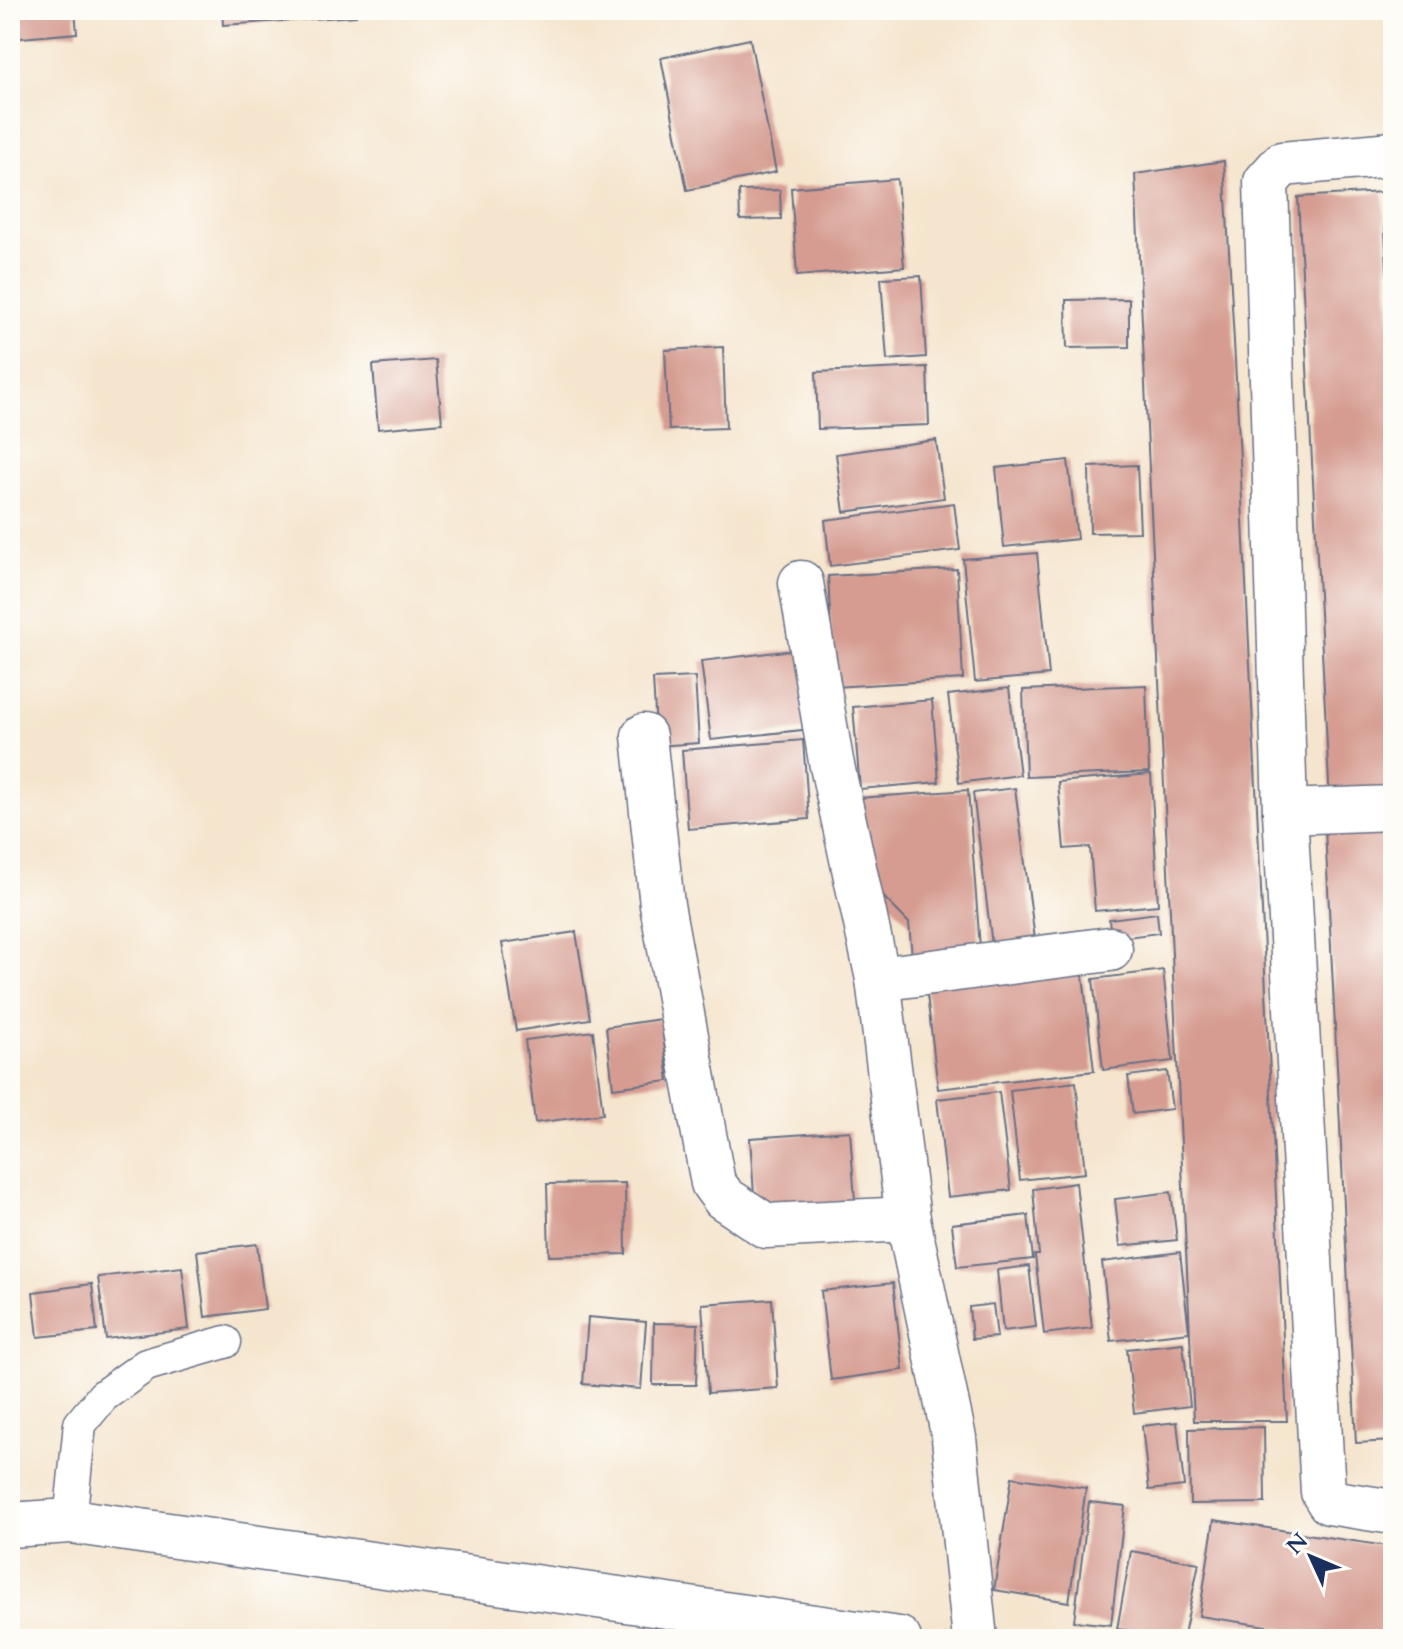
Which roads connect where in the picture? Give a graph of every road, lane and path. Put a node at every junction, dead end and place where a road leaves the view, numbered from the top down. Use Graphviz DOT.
graph roads {
  1 [pos="1393,154"];
  2 [pos="801,583"];
  3 [pos="644,736"];
  4 [pos="1393,808"];
  5 [pos="1285,812"];
  6 [pos="1110,949"];
  7 [pos="878,979"];
  8 [pos="908,1219"];
  9 [pos="225,1342"];
  10 [pos="1393,1512"];
  11 [pos="70,1521"];
  12 [pos="10,1525"];
  13 [pos="899,1639"];
  14 [pos="975,1639"];
  1 -- 5 [label="street"];
  2 -- 7 [label="street"];
  3 -- 8 [label="street"];
  4 -- 5 [label="street"];
  5 -- 10 [label="street"];
  6 -- 7 [label="street"];
  7 -- 8 [label="street"];
  8 -- 14 [label="street"];
  9 -- 11 [label="lane"];
  11 -- 12 [label="street"];
  11 -- 13 [label="street"];
}
